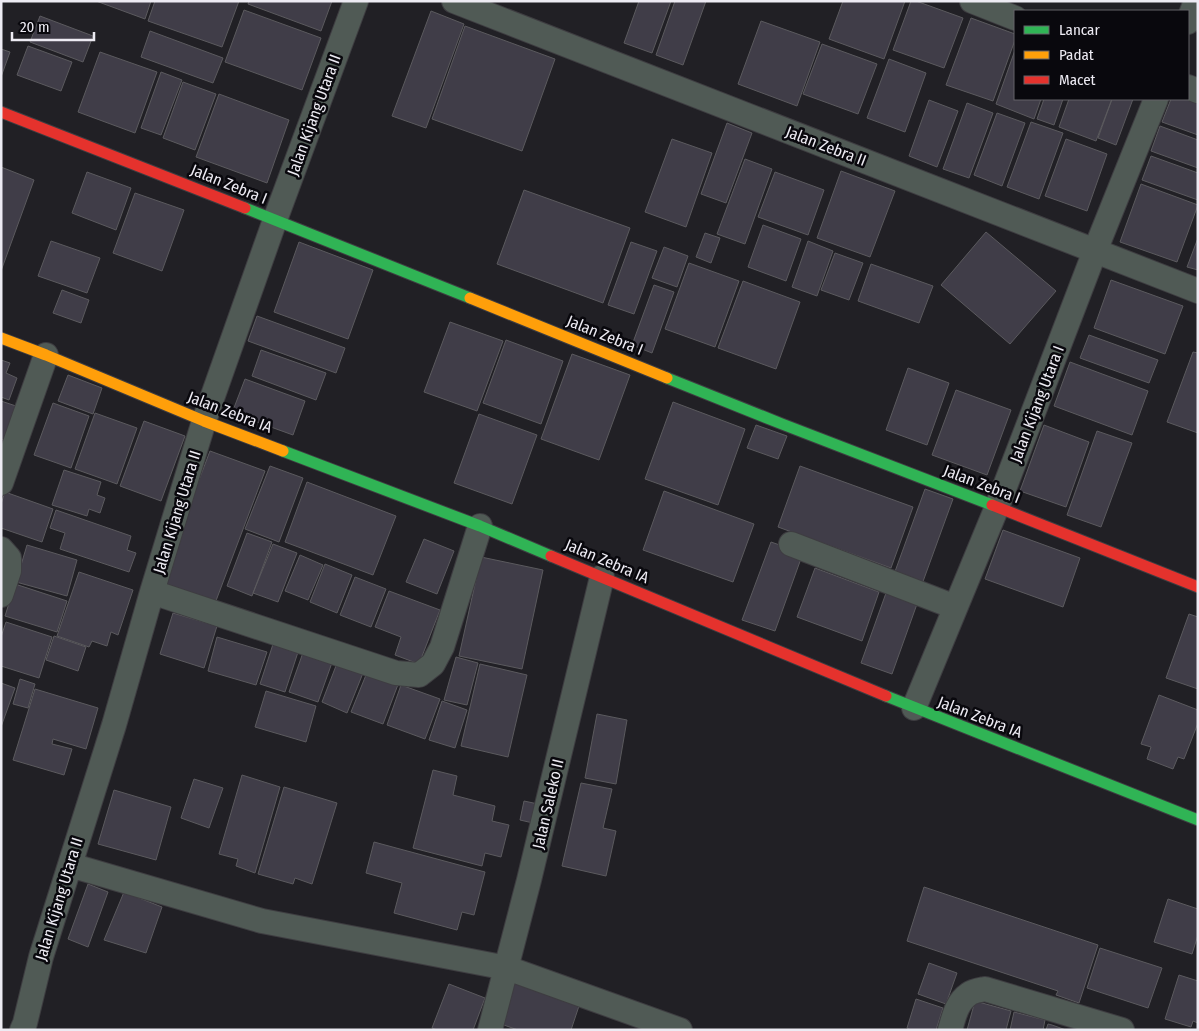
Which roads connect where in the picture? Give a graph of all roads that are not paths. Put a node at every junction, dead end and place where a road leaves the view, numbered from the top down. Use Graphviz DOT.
graph roads {
  1 [pos="356,1"];
  2 [pos="454,1"];
  3 [pos="972,1"];
  4 [pos="1196,1"];
  5 [pos="1014,18"];
  6 [pos="1189,19"];
  7 [pos="1156,100"];
  8 [pos="1,112"];
  9 [pos="275,220"];
  10 [pos="1095,251"];
  11 [pos="1198,291"];
  12 [pos="1,338"];
  13 [pos="46,355"];
  14 [pos="204,421"];
  15 [pos="1,483"];
  16 [pos="997,507"];
  17 [pos="480,526"];
  18 [pos="791,544"];
  19 [pos="1,549"];
  20 [pos="602,577"];
  21 [pos="1198,586"];
  22 [pos="152,592"];
  23 [pos="1,595"];
  24 [pos="955,608"];
  25 [pos="914,708"];
  26 [pos="1198,820"];
  27 [pos="70,864"];
  28 [pos="507,968"];
  29 [pos="22,1030"];
  30 [pos="490,1030"];
  31 [pos="680,1030"];
  32 [pos="950,1030"];
  33 [pos="1122,1030"];
  1 -- 9 [label="street, Jalan Kijang Utara II"];
  2 -- 10 [label="street, Jalan Zebra II"];
  3 -- 5 [label="street"];
  4 -- 6 [label="street"];
  7 -- 10 [label="street, Jalan Kijang Utara I"];
  8 -- 9 [label="street, Jalan Zebra I"];
  9 -- 14 [label="street, Jalan Kijang Utara II"];
  9 -- 16 [label="street, Jalan Zebra I"];
  10 -- 11 [label="street, Jalan Zebra II"];
  10 -- 16 [label="street, Jalan Kijang Utara I"];
  12 -- 13 [label="street, Jalan Zebra IA"];
  13 -- 14 [label="street, Jalan Zebra IA"];
  13 -- 15 [label="street"];
  14 -- 17 [label="street, Jalan Zebra IA"];
  14 -- 22 [label="street, Jalan Kijang Utara II"];
  16 -- 21 [label="street, Jalan Zebra I"];
  16 -- 24 [label="street, Jalan Kijang Utara I"];
  17 -- 20 [label="street, Jalan Zebra IA"];
  17 -- 22 [label="street"];
  18 -- 24 [label="street"];
  19 -- 23 [label="street"];
  20 -- 25 [label="street, Jalan Zebra IA"];
  20 -- 28 [label="street, Jalan Saleko II"];
  22 -- 27 [label="street, Jalan Kijang Utara II"];
  24 -- 25 [label="street, Jalan Kijang Utara I"];
  25 -- 26 [label="street, Jalan Zebra IA"];
  27 -- 28 [label="street"];
  27 -- 29 [label="street, Jalan Kijang Utara II"];
  28 -- 30 [label="street, Jalan Saleko II"];
  28 -- 31 [label="street"];
  32 -- 33 [label="street"];
}
